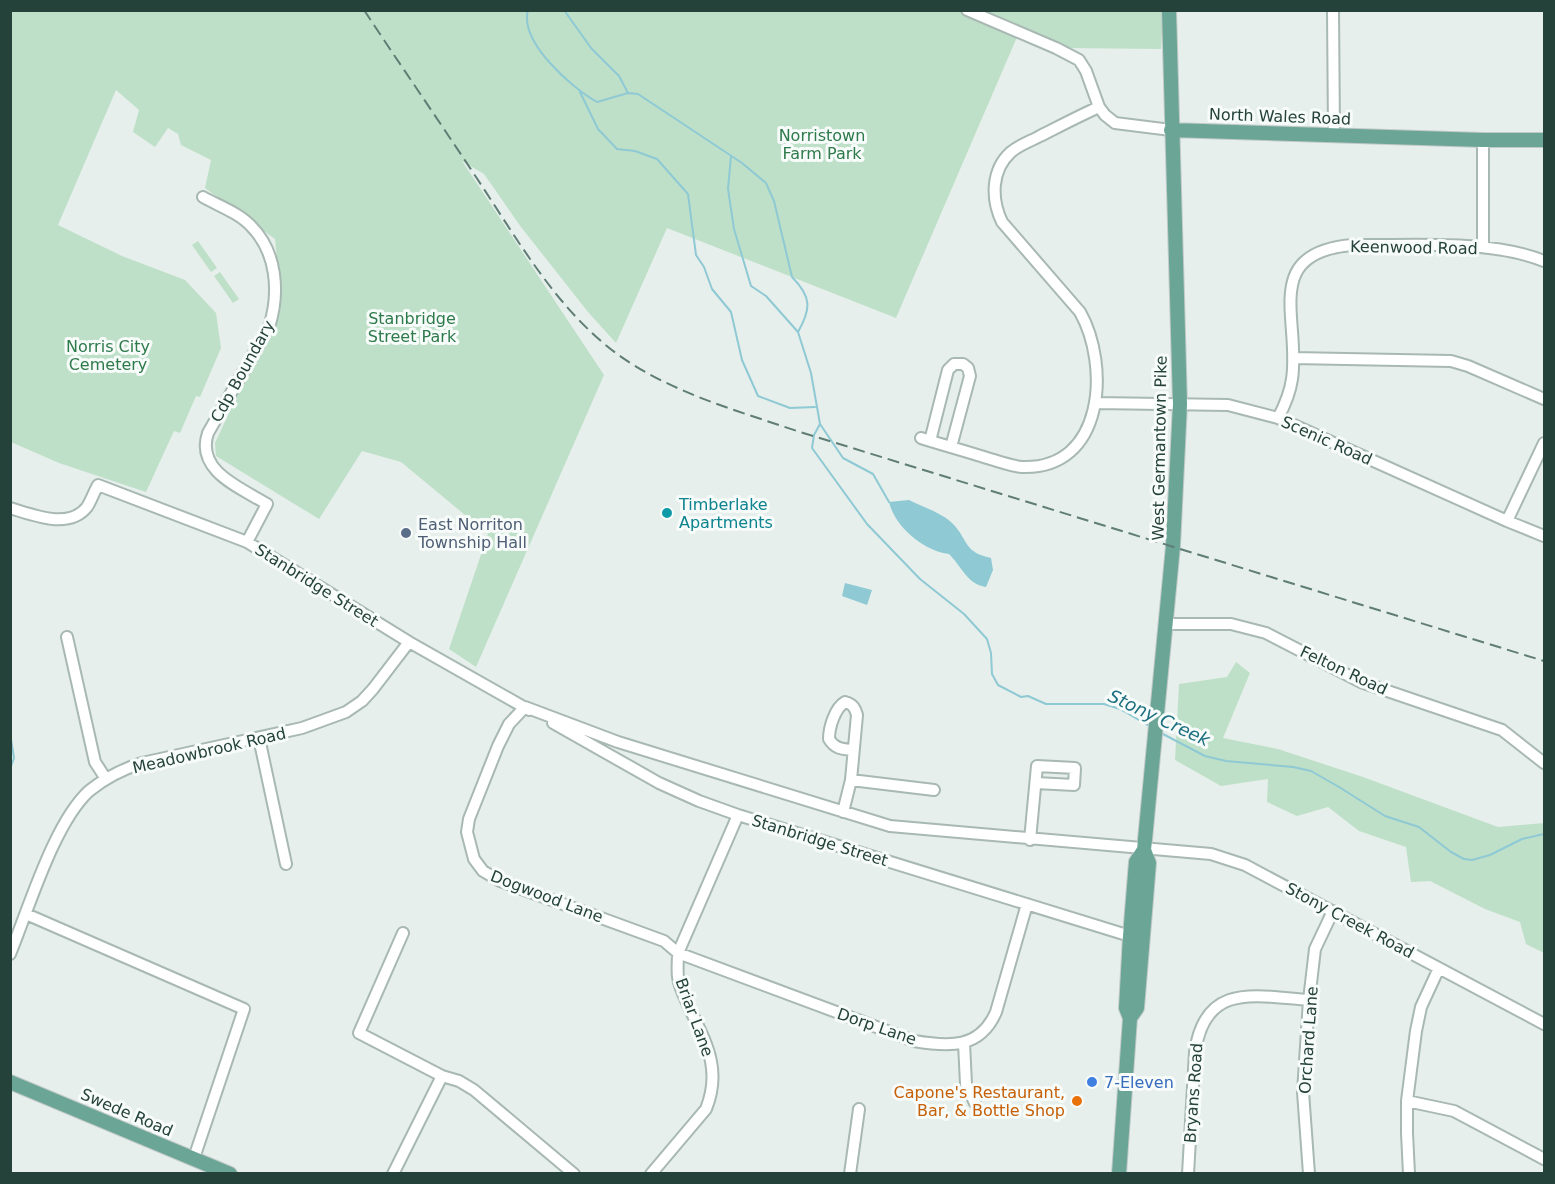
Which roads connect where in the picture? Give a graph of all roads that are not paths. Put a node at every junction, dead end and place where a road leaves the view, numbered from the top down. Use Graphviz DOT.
graph roads {
  1 [pos="967,10"];
  2 [pos="1169,10"];
  3 [pos="1333,10"];
  4 [pos="1100,107"];
  5 [pos="1171,130"];
  6 [pos="1334,134"];
  7 [pos="1483,140"];
  8 [pos="1545,140"];
  9 [pos="203,197"];
  10 [pos="1482,247"];
  11 [pos="1545,261"];
  12 [pos="1293,358"];
  13 [pos="1545,399"];
  14 [pos="1096,403"];
  15 [pos="1180,404"];
  16 [pos="1278,418"];
  17 [pos="1545,443"];
  18 [pos="951,447"];
  19 [pos="10,508"];
  20 [pos="1507,521"];
  21 [pos="1545,536"];
  22 [pos="248,542"];
  23 [pos="1166,624"];
  24 [pos="67,637"];
  25 [pos="409,642"];
  26 [pos="525,707"];
  27 [pos="259,738"];
  28 [pos="852,750"];
  29 [pos="1545,763"];
  30 [pos="106,779"];
  31 [pos="852,780"];
  32 [pos="1036,783"];
  33 [pos="934,790"];
  34 [pos="843,812"];
  35 [pos="738,815"];
  36 [pos="1030,840"];
  37 [pos="1144,850"];
  38 [pos="286,864"];
  39 [pos="1027,904"];
  40 [pos="1333,911"];
  41 [pos="26,914"];
  42 [pos="403,933"];
  43 [pos="1130,936"];
  44 [pos="678,953"];
  45 [pos="10,954"];
  46 [pos="1440,968"];
  47 [pos="1310,1000"];
  48 [pos="1130,1018"];
  49 [pos="1545,1024"];
  50 [pos="964,1043"];
  51 [pos="442,1076"];
  52 [pos="10,1082"];
  53 [pos="1407,1101"];
  54 [pos="975,1103"];
  55 [pos="859,1109"];
  56 [pos="194,1158"];
  57 [pos="1545,1159"];
  58 [pos="230,1173"];
  59 [pos="393,1173"];
  60 [pos="574,1173"];
  61 [pos="651,1173"];
  62 [pos="850,1173"];
  63 [pos="1119,1173"];
  64 [pos="1188,1173"];
  65 [pos="1310,1173"];
  66 [pos="1409,1173"];
  1 -- 4 [label="street"];
  2 -- 5 [label="main road, West Germantown Pike"];
  3 -- 6 [label="street"];
  4 -- 5 [label="street, North Wales Road"];
  4 -- 14 [label="street"];
  5 -- 6 [label="main road, North Wales Road"];
  5 -- 15 [label="main road, West Germantown Pike"];
  6 -- 7 [label="main road, North Wales Road"];
  7 -- 8 [label="main road, North Wales Road"];
  7 -- 10 [label="street"];
  9 -- 22 [label="street, Cdp Boundary"];
  10 -- 11 [label="street, Keenwood Road"];
  10 -- 12 [label="street, Keenwood Road"];
  12 -- 13 [label="street"];
  12 -- 16 [label="street, Keenwood Road"];
  14 -- 15 [label="street, Scenic Road"];
  14 -- 18 [label="street"];
  15 -- 16 [label="street, Scenic Road"];
  15 -- 23 [label="main road, West Germantown Pike"];
  16 -- 20 [label="street, Scenic Road"];
  17 -- 20 [label="street"];
  18 -- 18 [label="street"];
  19 -- 22 [label="street, Stanbridge Street"];
  20 -- 21 [label="street, Scenic Road"];
  22 -- 25 [label="street, Stanbridge Street"];
  23 -- 29 [label="street, Felton Road"];
  23 -- 37 [label="main road, West Germantown Pike"];
  24 -- 30 [label="street"];
  25 -- 26 [label="street, Stanbridge Street"];
  25 -- 27 [label="street, Meadowbrook Road"];
  26 -- 34 [label="street, Stanbridge Street"];
  26 -- 35 [label="street, Stanbridge Street"];
  26 -- 44 [label="street, Dogwood Lane"];
  27 -- 30 [label="street, Meadowbrook Road"];
  27 -- 38 [label="street"];
  28 -- 31 [label="street"];
  30 -- 41 [label="street, Meadowbrook Road"];
  31 -- 33 [label="street"];
  31 -- 34 [label="street"];
  32 -- 36 [label="street"];
  34 -- 36 [label="street, Stanbridge Street"];
  35 -- 39 [label="street, Stanbridge Street"];
  35 -- 44 [label="street, Briar Lane"];
  36 -- 37 [label="street, Stanbridge Street"];
  37 -- 40 [label="street, Stony Creek Road"];
  37 -- 43 [label="main road, West Germantown Pike"];
  37 -- 48 [label="main road, West Germantown Pike"];
  39 -- 43 [label="street, Stanbridge Street"];
  39 -- 50 [label="street"];
  40 -- 46 [label="street, Stony Creek Road"];
  40 -- 47 [label="street, Orchard Lane"];
  41 -- 45 [label="street, Meadowbrook Road"];
  41 -- 56 [label="street"];
  42 -- 51 [label="street"];
  43 -- 48 [label="main road, West Germantown Pike"];
  44 -- 50 [label="street, Dorp Lane"];
  44 -- 61 [label="street, Briar Lane"];
  46 -- 49 [label="street, Stony Creek Road"];
  46 -- 53 [label="street"];
  47 -- 64 [label="street, Bryans Road"];
  47 -- 65 [label="street, Orchard Lane"];
  48 -- 63 [label="main road, West Germantown Pike"];
  50 -- 54 [label="street"];
  51 -- 59 [label="street"];
  51 -- 60 [label="street"];
  52 -- 56 [label="main road, Swede Road"];
  53 -- 57 [label="street"];
  53 -- 66 [label="street"];
  55 -- 62 [label="street"];
  56 -- 58 [label="main road, Swede Road"];
}
